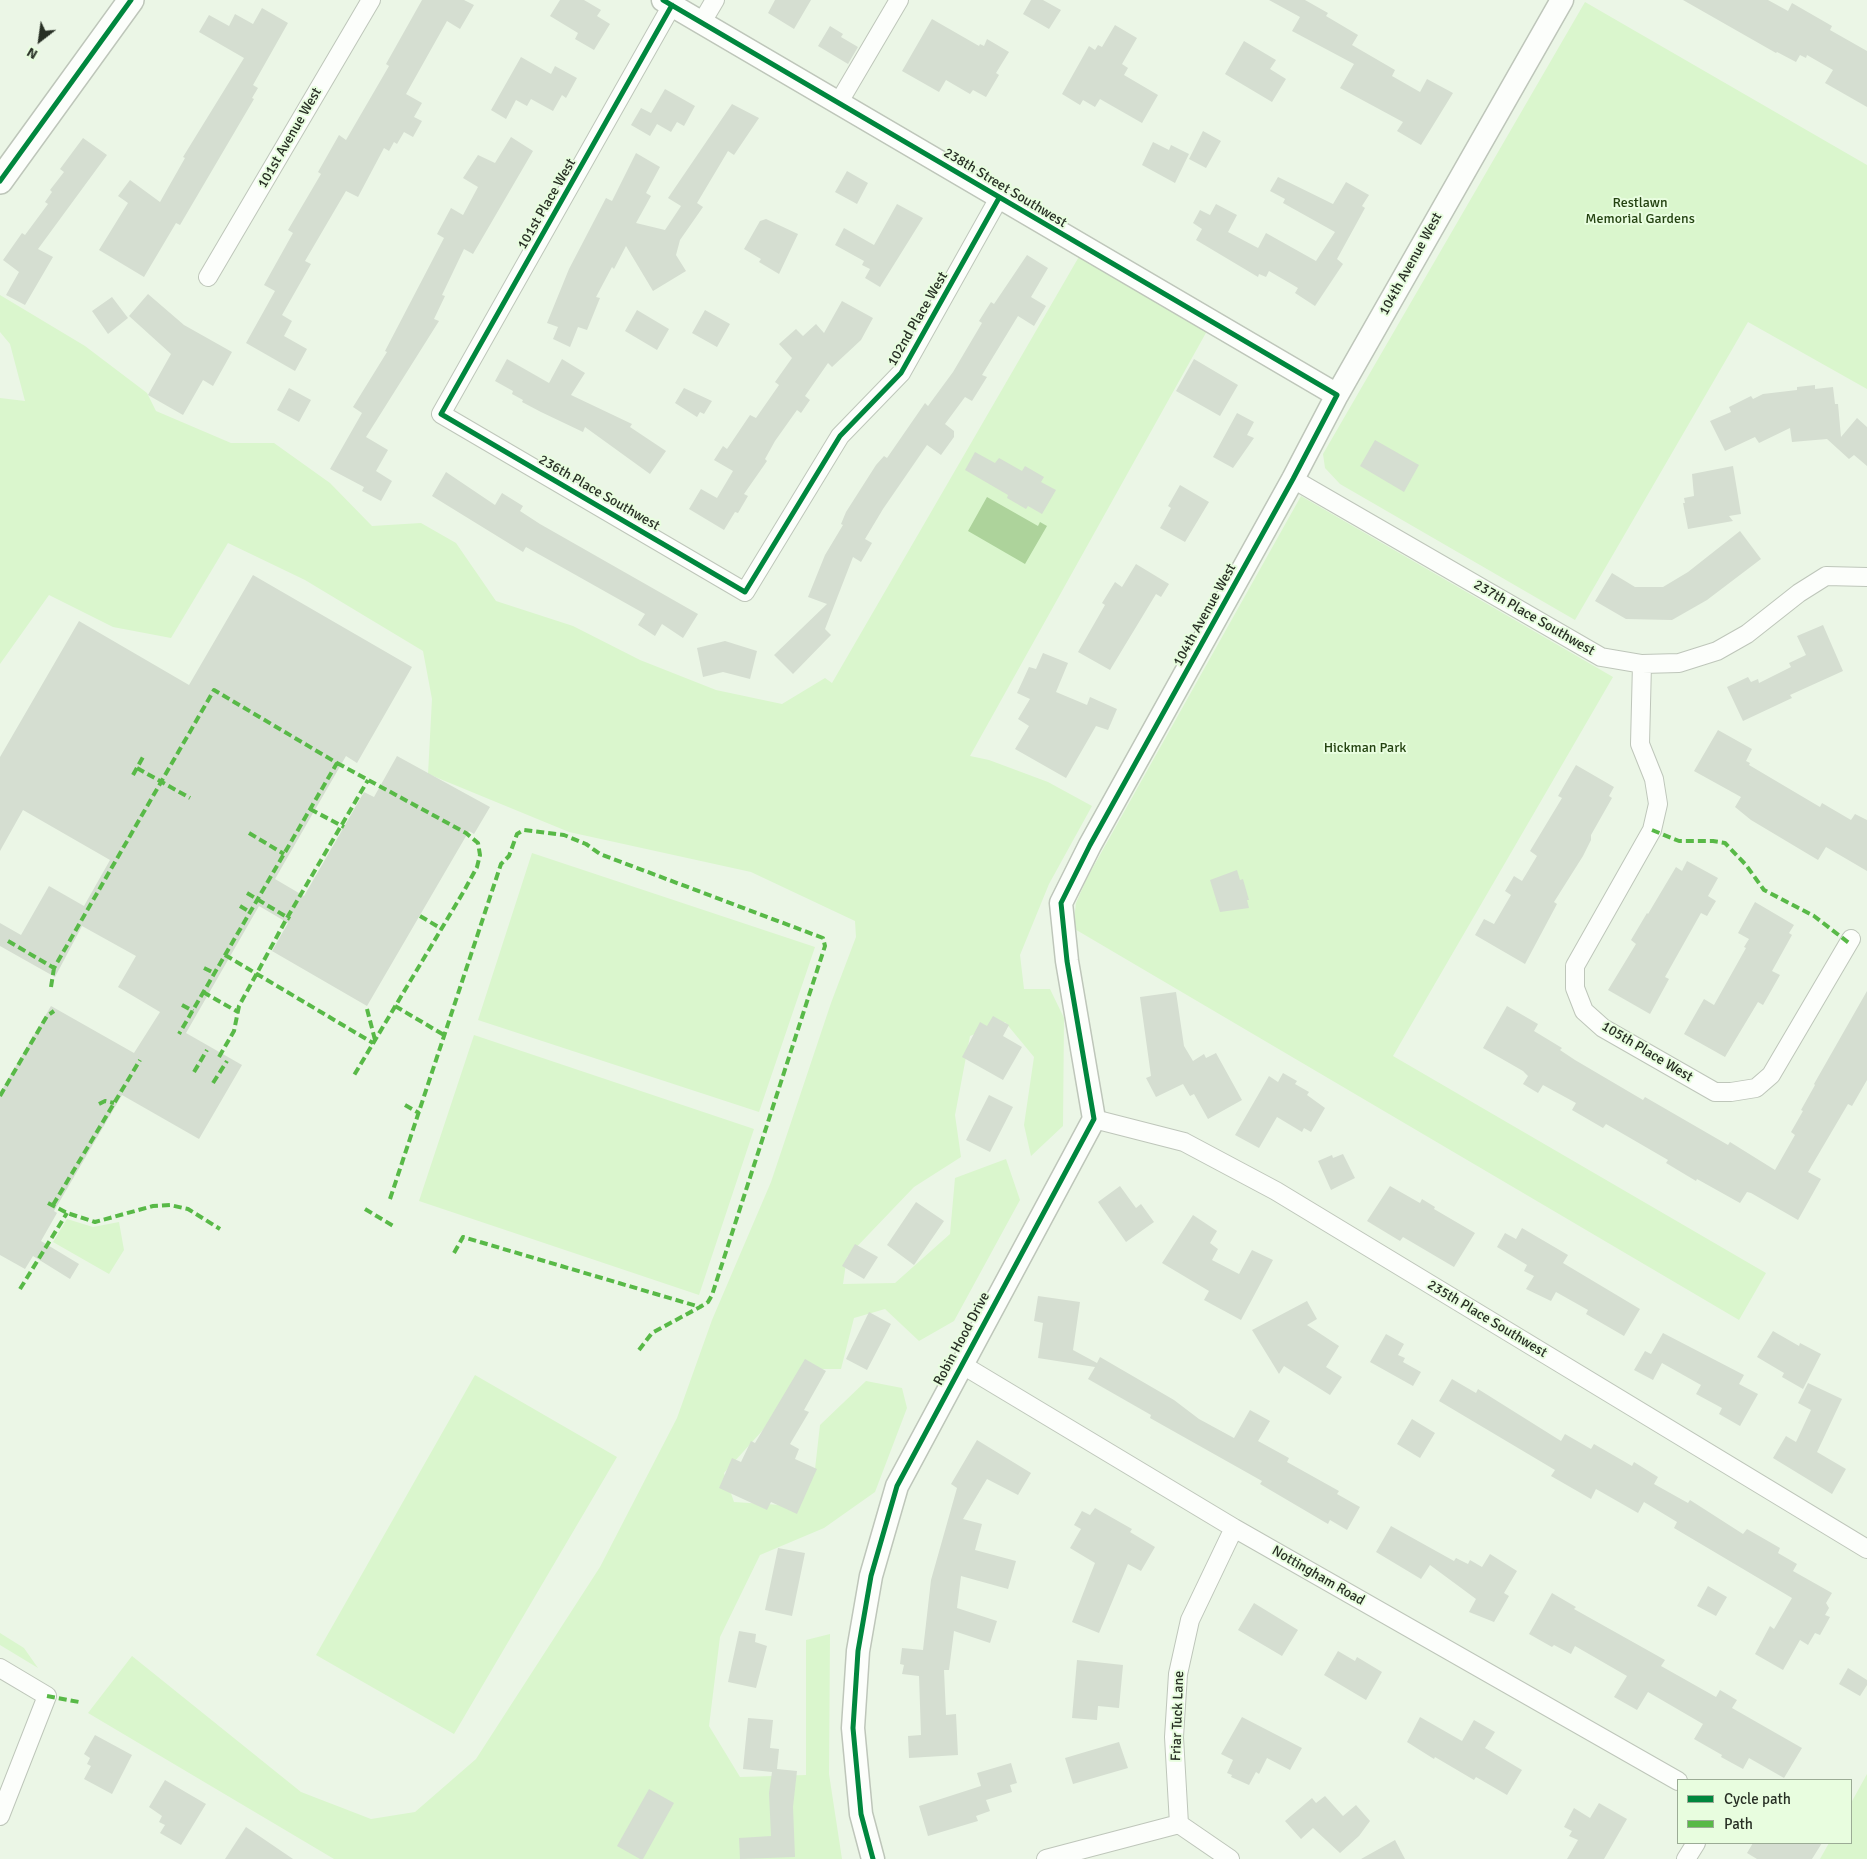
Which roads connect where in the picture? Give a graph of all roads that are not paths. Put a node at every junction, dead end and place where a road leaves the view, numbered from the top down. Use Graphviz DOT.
graph roads {
  1 [pos="131,0"];
  2 [pos="371,0"];
  3 [pos="715,0"];
  4 [pos="899,0"];
  5 [pos="1562,0"];
  6 [pos="668,3"];
  7 [pos="702,22"];
  8 [pos="839,102"];
  9 [pos="0,181"];
  10 [pos="999,198"];
  11 [pos="208,277"];
  12 [pos="1337,395"];
  13 [pos="441,414"];
  14 [pos="1293,479"];
  15 [pos="1867,577"];
  16 [pos="745,592"];
  17 [pos="1642,664"];
  18 [pos="1851,939"];
  19 [pos="1094,1119"];
  20 [pos="961,1364"];
  21 [pos="1234,1528"];
  22 [pos="1867,1549"];
  23 [pos="0,1668"];
  24 [pos="1677,1780"];
  25 [pos="0,1816"];
  26 [pos="1179,1824"];
  27 [pos="1695,1844"];
  28 [pos="873,1859"];
  29 [pos="1046,1859"];
  30 [pos="1230,1859"];
  31 [pos="1686,1859"];
  1 -- 9 [label="main road"];
  2 -- 11 [label="street, 101st Avenue West"];
  3 -- 7 [label="street"];
  4 -- 8 [label="street"];
  5 -- 12 [label="street, 104th Avenue West"];
  6 -- 7 [label="street, 238th Street Southwest"];
  6 -- 13 [label="street, 101st Place West"];
  7 -- 8 [label="street, 238th Street Southwest"];
  8 -- 10 [label="street, 238th Street Southwest"];
  10 -- 12 [label="street, 238th Street Southwest"];
  10 -- 16 [label="street, 102nd Place West"];
  12 -- 14 [label="street, 104th Avenue West"];
  13 -- 16 [label="street, 236th Place Southwest"];
  14 -- 17 [label="street, 237th Place Southwest"];
  14 -- 19 [label="street, 104th Avenue West"];
  15 -- 17 [label="street, 237th Place Southwest"];
  17 -- 18 [label="street, 105th Place West"];
  19 -- 20 [label="street, Robin Hood Drive"];
  19 -- 22 [label="street, 235th Place Southwest"];
  20 -- 21 [label="street, Nottingham Road"];
  20 -- 28 [label="street, Robin Hood Drive"];
  21 -- 24 [label="street, Nottingham Road"];
  21 -- 26 [label="street, Friar Tuck Lane"];
  23 -- 25 [label="street"];
  26 -- 29 [label="street"];
  26 -- 30 [label="street"];
  27 -- 31 [label="street"];
}
